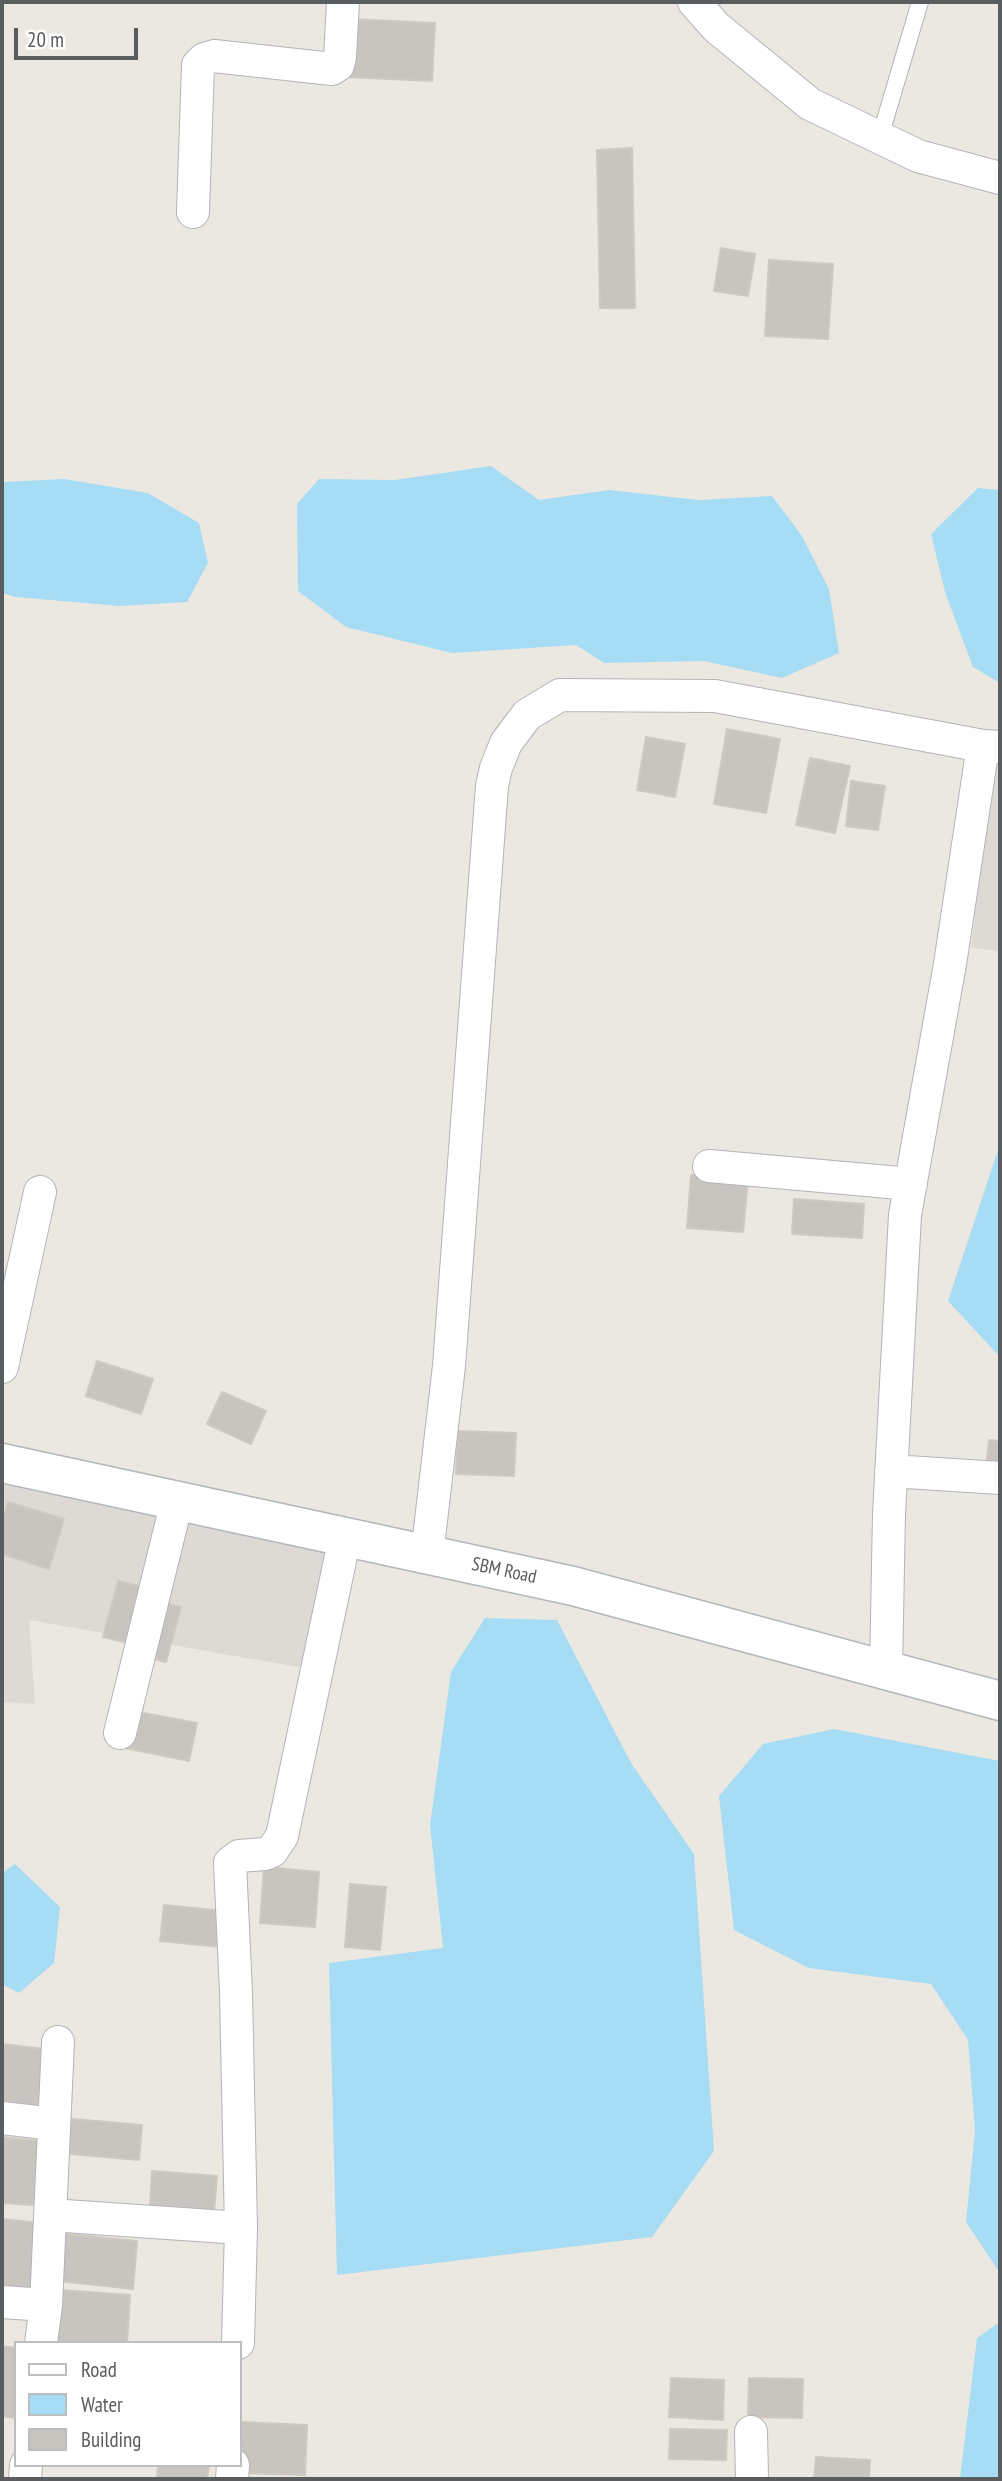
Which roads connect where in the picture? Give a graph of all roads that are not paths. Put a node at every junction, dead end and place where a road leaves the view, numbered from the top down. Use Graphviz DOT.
graph roads {
  1 [pos="343,2"];
  2 [pos="695,2"];
  3 [pos="920,2"];
  4 [pos="880,137"];
  5 [pos="1000,178"];
  6 [pos="193,212"];
  7 [pos="992,747"];
  8 [pos="709,1166"];
  9 [pos="911,1184"];
  10 [pos="40,1192"];
  11 [pos="2,1367"];
  12 [pos="2,1463"];
  13 [pos="891,1471"];
  14 [pos="1000,1478"];
  15 [pos="177,1501"];
  16 [pos="345,1537"];
  17 [pos="427,1555"];
  18 [pos="886,1671"];
  19 [pos="1000,1701"];
  20 [pos="120,1733"];
  21 [pos="58,2042"];
  22 [pos="2,2118"];
  23 [pos="54,2124"];
  24 [pos="50,2215"];
  25 [pos="241,2228"];
  26 [pos="2,2302"];
  27 [pos="46,2305"];
  28 [pos="41,2341"];
  29 [pos="238,2341"];
  30 [pos="751,2432"];
  31 [pos="752,2479"];
  1 -- 6 [label="street"];
  2 -- 4 [label="street"];
  3 -- 4 [label="lane"];
  4 -- 5 [label="street"];
  7 -- 9 [label="street"];
  7 -- 17 [label="street"];
  8 -- 9 [label="street"];
  9 -- 13 [label="street"];
  10 -- 11 [label="street"];
  12 -- 15 [label="street, SBM Road"];
  13 -- 14 [label="street"];
  13 -- 18 [label="street"];
  15 -- 16 [label="street, SBM Road"];
  15 -- 20 [label="street"];
  16 -- 17 [label="street, SBM Road"];
  16 -- 25 [label="street"];
  17 -- 18 [label="street, SBM Road"];
  18 -- 19 [label="street, SBM Road"];
  21 -- 23 [label="street"];
  22 -- 23 [label="street"];
  23 -- 24 [label="street"];
  24 -- 25 [label="street"];
  24 -- 27 [label="street"];
  25 -- 29 [label="street"];
  26 -- 27 [label="street"];
  27 -- 28 [label="street"];
  30 -- 31 [label="street"];
}
